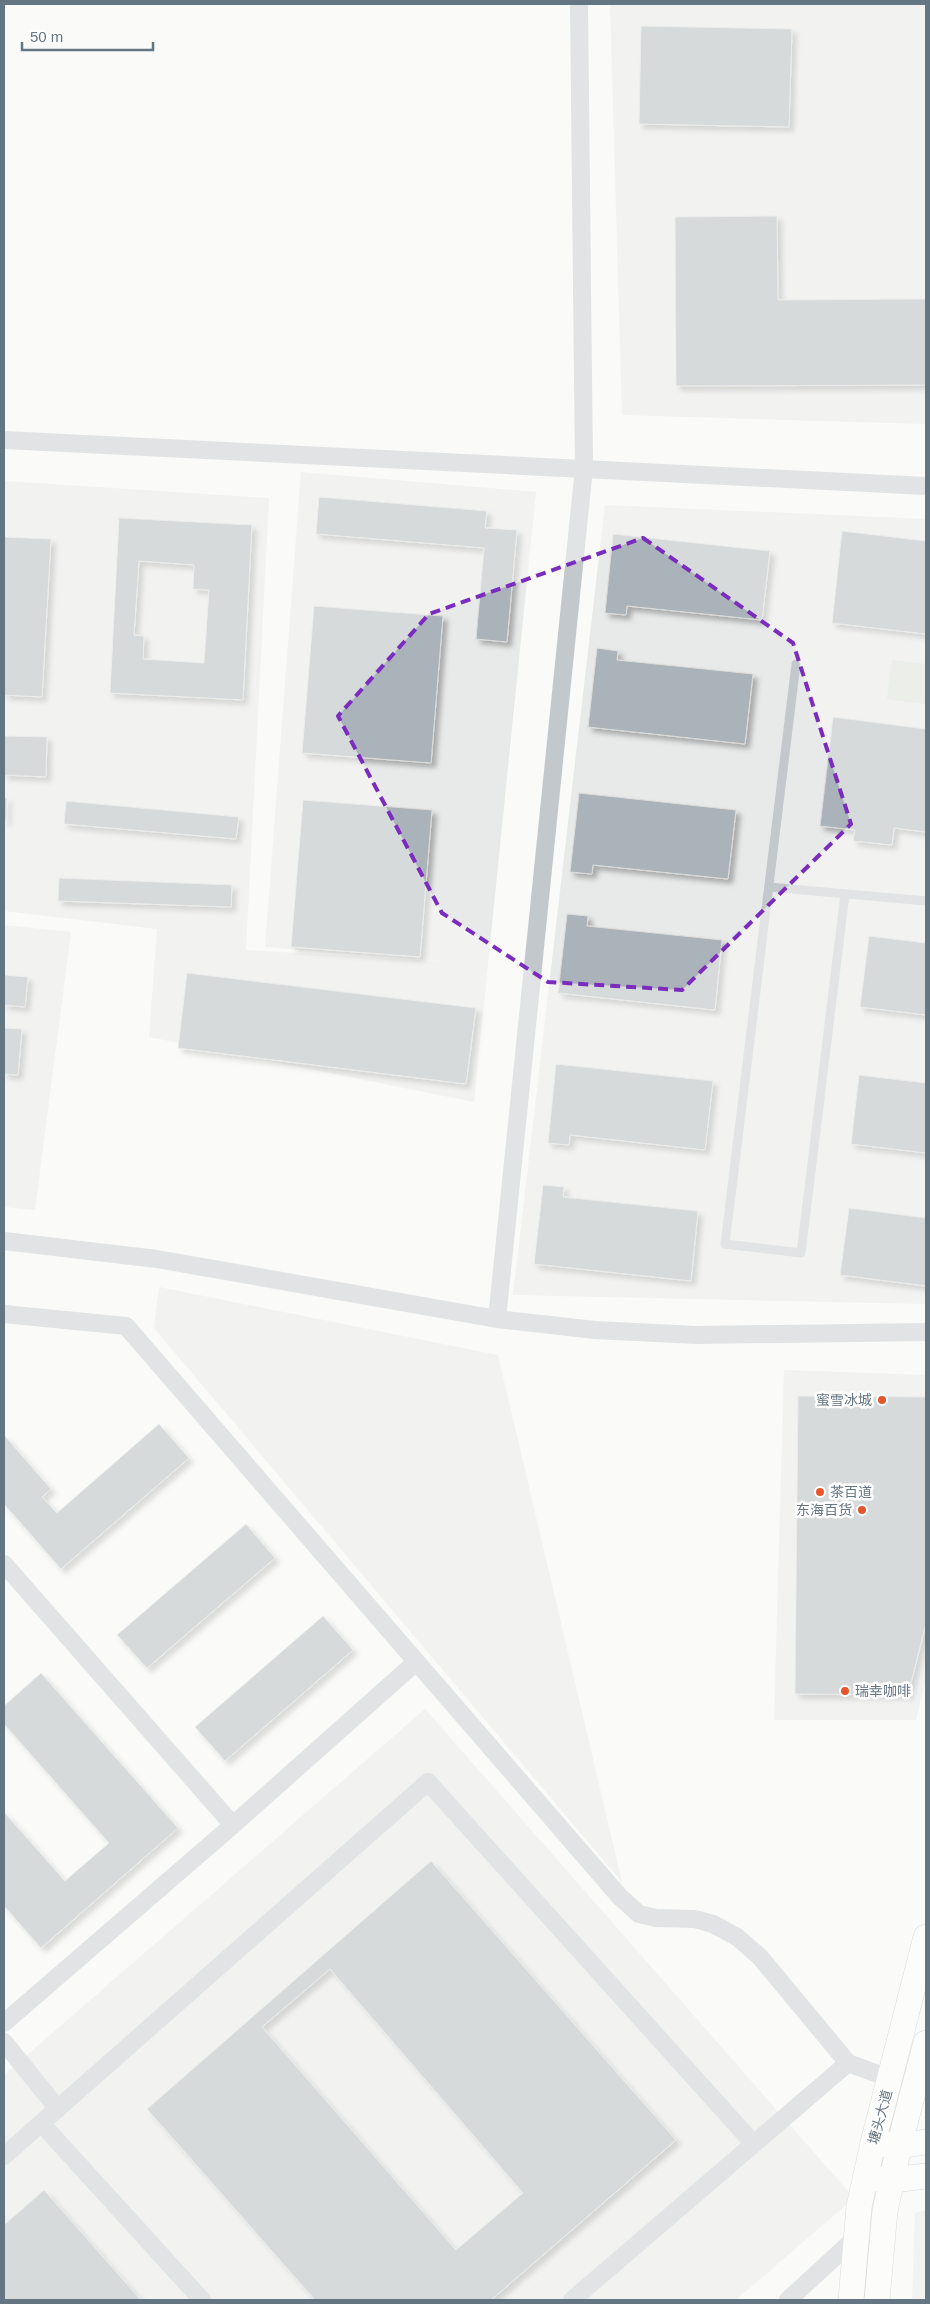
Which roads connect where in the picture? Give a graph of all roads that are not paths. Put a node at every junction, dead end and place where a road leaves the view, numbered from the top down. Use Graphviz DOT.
graph roads {
  1 [pos="579,4"];
  2 [pos="4,440"];
  3 [pos="584,468"];
  4 [pos="926,486"];
  5 [pos="796,664"];
  6 [pos="769,887"];
  7 [pos="845,894"];
  8 [pos="926,901"];
  9 [pos="4,1241"];
  10 [pos="4,1314"];
  11 [pos="497,1319"];
  12 [pos="926,1332"];
  13 [pos="4,1564"];
  14 [pos="416,1662"];
  15 [pos="233,1825"];
  16 [pos="926,1937"];
  17 [pos="4,2023"];
  18 [pos="4,2042"];
  19 [pos="926,2043"];
  20 [pos="848,2063"];
  21 [pos="890,2080"];
  22 [pos="916,2088"];
  23 [pos="58,2109"];
  24 [pos="41,2123"];
  25 [pos="926,2142"];
  26 [pos="873,2143"];
  27 [pos="753,2144"];
  28 [pos="899,2146"];
  29 [pos="4,2156"];
  30 [pos="926,2176"];
  31 [pos="865,2178"];
  32 [pos="892,2180"];
  33 [pos="885,2211"];
  34 [pos="855,2239"];
  35 [pos="202,2300"];
  36 [pos="572,2300"];
  37 [pos="788,2300"];
  38 [pos="851,2300"];
  39 [pos="877,2300"];
  1 -- 3 [label="street"];
  2 -- 3 [label="street"];
  3 -- 4 [label="street"];
  3 -- 11 [label="street"];
  5 -- 6 [label="lane"];
  6 -- 7 [label="lane"];
  6 -- 7 [label="lane"];
  7 -- 8 [label="lane"];
  9 -- 11 [label="street"];
  10 -- 14 [label="street"];
  11 -- 12 [label="street"];
  13 -- 15 [label="street"];
  14 -- 15 [label="street"];
  14 -- 20 [label="street"];
  15 -- 17 [label="street"];
  16 -- 21 [label="main road, 塘头大道"];
  18 -- 23 [label="street"];
  19 -- 22 [label="main road, 塘头大道"];
  20 -- 21 [label="street"];
  20 -- 27 [label="street"];
  21 -- 22 [label="street"];
  21 -- 26 [label="main road, 塘头大道"];
  22 -- 28 [label="main road, 塘头大道"];
  23 -- 24 [label="street"];
  23 -- 27 [label="street"];
  24 -- 29 [label="street"];
  24 -- 35 [label="street"];
  25 -- 28 [label="main road"];
  26 -- 28 [label="main road"];
  26 -- 31 [label="main road, 塘头大道"];
  27 -- 36 [label="street"];
  28 -- 32 [label="main road, 塘头大道"];
  30 -- 32 [label="main road"];
  31 -- 32 [label="main road"];
  31 -- 34 [label="main road, 塘头大道"];
  32 -- 33 [label="main road, 塘头大道"];
  33 -- 34 [label="street"];
  33 -- 39 [label="main road, 塘头大道"];
  34 -- 37 [label="street"];
  34 -- 38 [label="main road, 塘头大道"];
}
